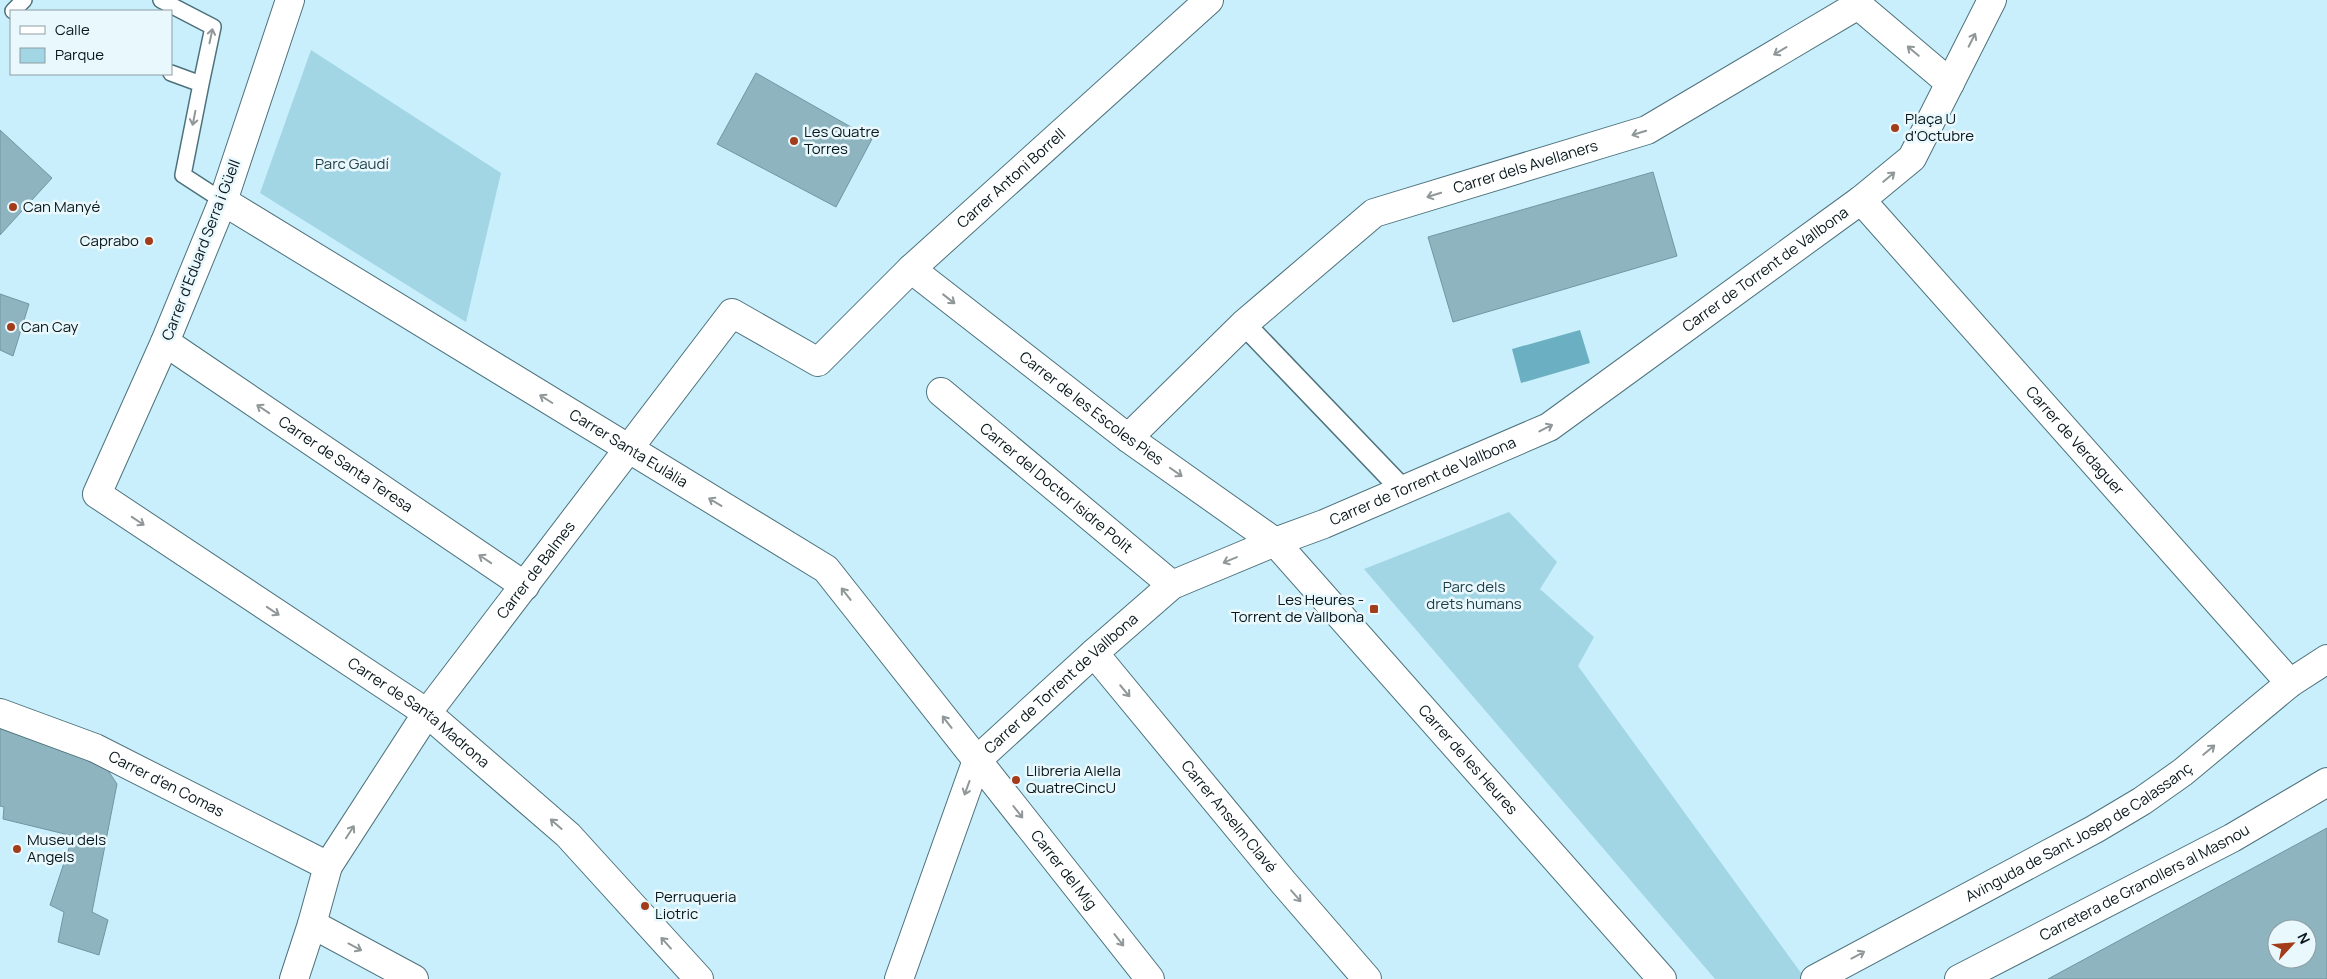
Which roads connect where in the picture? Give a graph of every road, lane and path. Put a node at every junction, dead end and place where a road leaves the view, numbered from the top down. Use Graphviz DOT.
graph roads {
  1 [pos="24,0"];
  2 [pos="161,0"];
  3 [pos="290,0"];
  4 [pos="1210,0"];
  5 [pos="1992,0"];
  6 [pos="14,10"];
  7 [pos="172,73"];
  8 [pos="1950,83"];
  9 [pos="201,84"];
  10 [pos="1861,200"];
  11 [pos="223,201"];
  12 [pos="911,269"];
  13 [pos="1244,324"];
  14 [pos="165,342"];
  15 [pos="818,362"];
  16 [pos="941,392"];
  17 [pos="1128,438"];
  18 [pos="628,449"];
  19 [pos="1403,490"];
  20 [pos="97,494"];
  21 [pos="1275,542"];
  22 [pos="1172,584"];
  23 [pos="525,586"];
  24 [pos="1094,653"];
  25 [pos="2327,659"];
  26 [pos="2290,684"];
  27 [pos="0,713"];
  28 [pos="427,713"];
  29 [pos="977,760"];
  30 [pos="2327,782"];
  31 [pos="328,866"];
  32 [pos="312,924"];
  33 [pos="907,974"];
  34 [pos="294,979"];
  35 [pos="414,979"];
  36 [pos="698,979"];
  37 [pos="1150,979"];
  38 [pos="1367,979"];
  39 [pos="1662,979"];
  40 [pos="1815,979"];
  41 [pos="1959,979"];
  1 -- 6 [label="lane"];
  9 -- 2 [label="lane, one-way"];
  3 -- 11 [label="street, Carrer d'Eduard Serra i Güell"];
  4 -- 12 [label="street, Carrer Antoni Borrell"];
  8 -- 5 [label="street, Carrer de Torrent de Vallbona, one-way"];
  7 -- 9 [label="lane"];
  10 -- 8 [label="street, Carrer de Torrent de Vallbona, one-way"];
  8 -- 13 [label="street, Carrer dels Avellaners, one-way"];
  9 -- 11 [label="lane, one-way"];
  19 -- 10 [label="street, Carrer de Torrent de Vallbona, one-way"];
  10 -- 26 [label="street, Carrer de Verdaguer"];
  11 -- 14 [label="street, Carrer d'Eduard Serra i Güell"];
  18 -- 11 [label="street, Carrer Santa Eulàlia, one-way"];
  12 -- 15 [label="street, Carrer Antoni Borrell"];
  12 -- 17 [label="street, Carrer de les Escoles Pies, one-way"];
  13 -- 17 [label="street, Carrer dels Avellaners"];
  13 -- 19 [label="street"];
  14 -- 20 [label="street, Carrer d'Eduard Serra i Güell"];
  23 -- 14 [label="street, Carrer de Santa Teresa, one-way"];
  15 -- 18 [label="street, Carrer de Balmes"];
  16 -- 22 [label="street, Carrer del Doctor Isidre Polit"];
  17 -- 21 [label="street, Carrer de les Escoles Pies, one-way"];
  18 -- 23 [label="street, Carrer de Balmes"];
  29 -- 18 [label="street, Carrer Santa Eulàlia, one-way"];
  19 -- 21 [label="street, Carrer de Torrent de Vallbona"];
  20 -- 28 [label="street, Carrer de Santa Madrona, one-way"];
  21 -- 22 [label="street, Carrer de Torrent de Vallbona, one-way"];
  21 -- 39 [label="street, Carrer de les Heures"];
  22 -- 24 [label="street, Carrer de Torrent de Vallbona"];
  23 -- 28 [label="street, Carrer de Balmes"];
  24 -- 29 [label="street, Carrer de Torrent de Vallbona"];
  24 -- 38 [label="street, Carrer Anselm Clavé, one-way"];
  25 -- 26 [label="street, Avinguda de Sant Josep de Calassanç"];
  40 -- 26 [label="street, Avinguda de Sant Josep de Calassanç, one-way"];
  27 -- 31 [label="street, Carrer d'en Comas"];
  31 -- 28 [label="street, Carrer de Balmes, one-way"];
  36 -- 28 [label="street, Carrer de Santa Madrona, one-way"];
  29 -- 33 [label="street, Carrer de Torrent de Vallbona, one-way"];
  29 -- 37 [label="street, Carrer del Mig, one-way"];
  30 -- 41 [label="street, Carretera de Granollers al Masnou"];
  31 -- 32 [label="street, Carrer de Balmes"];
  32 -- 34 [label="street, Carrer de Balmes"];
  32 -- 35 [label="street, one-way"];
}
